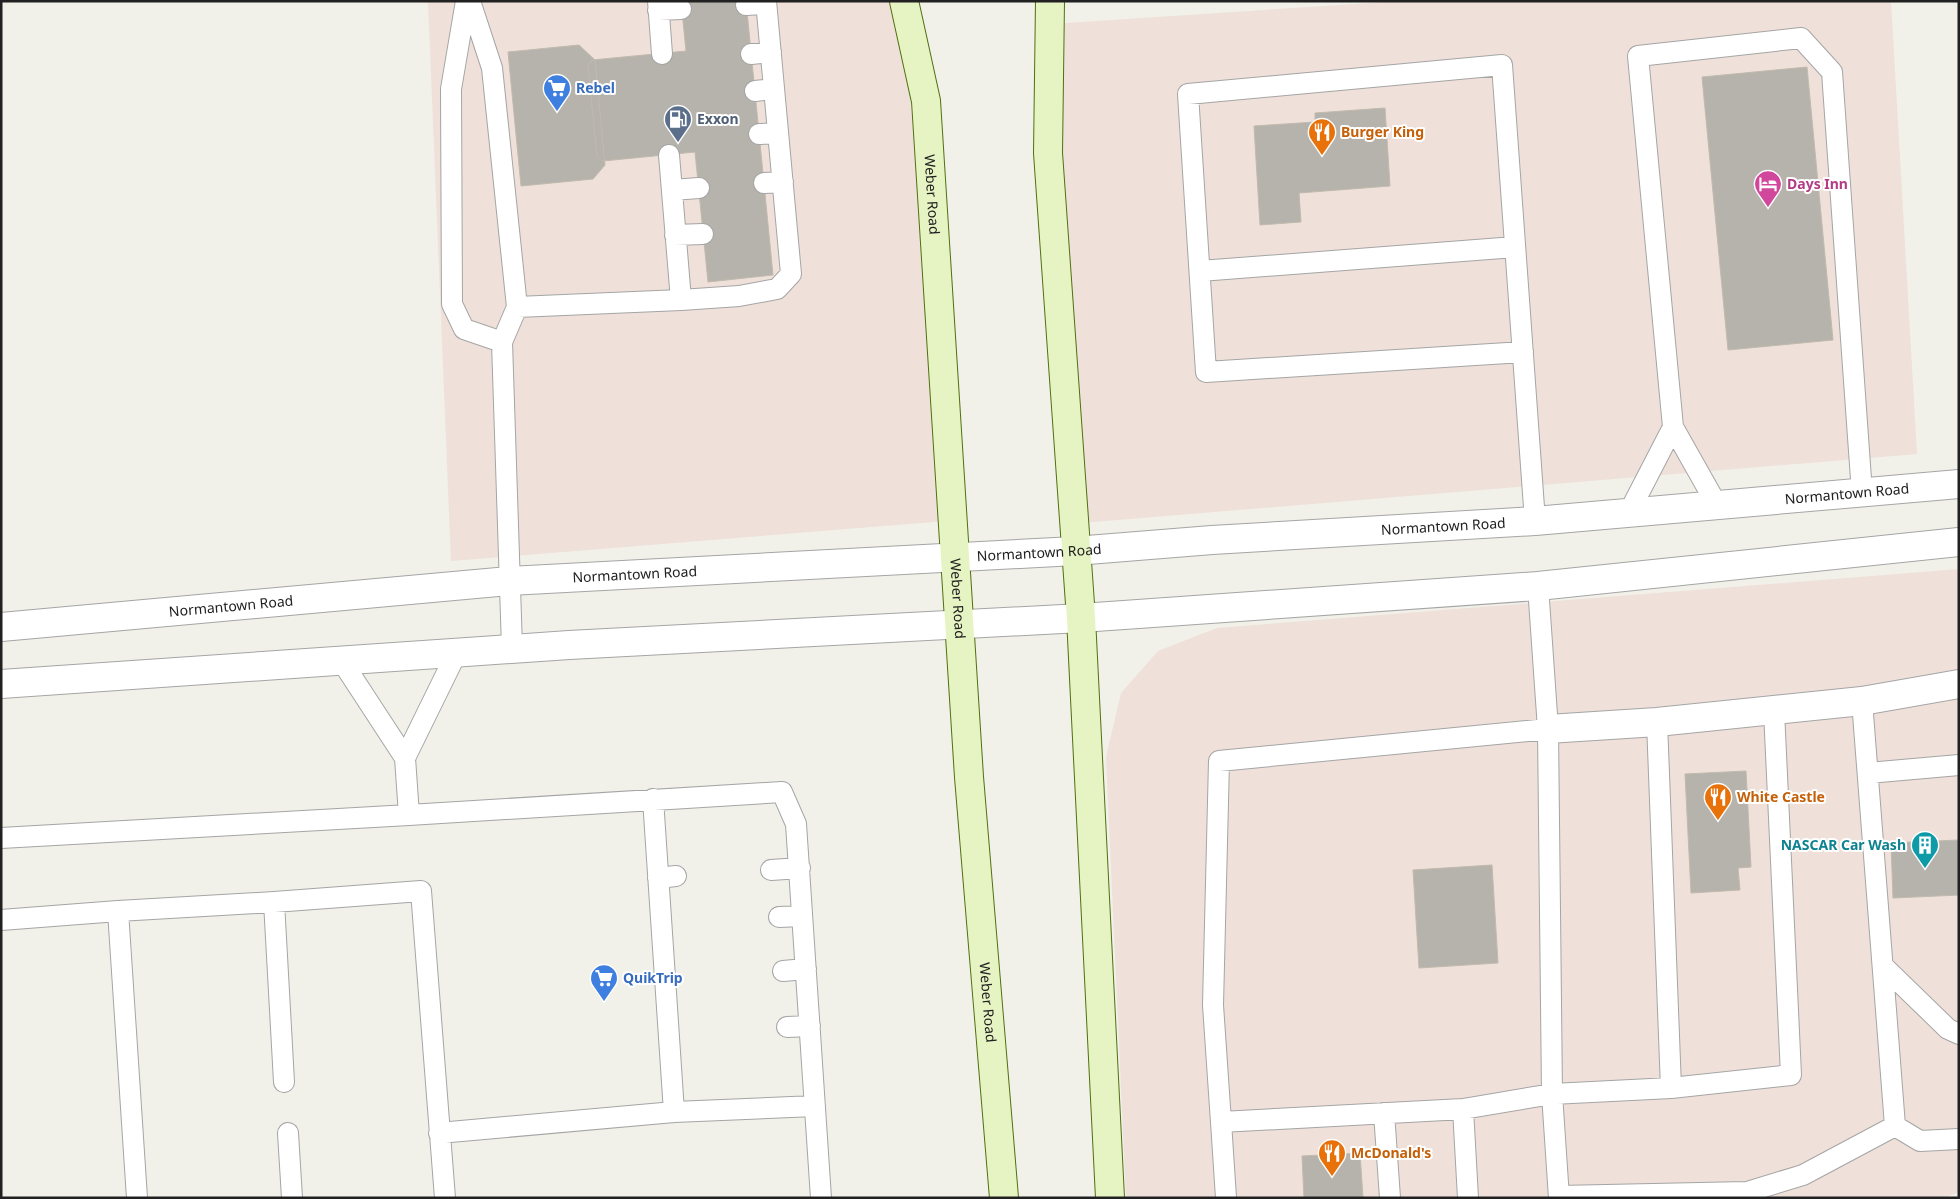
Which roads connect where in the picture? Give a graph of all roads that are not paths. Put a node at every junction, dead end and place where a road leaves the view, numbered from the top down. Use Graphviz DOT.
graph roads {
  1 [pos="466,1"];
  2 [pos="470,1"];
  3 [pos="904,1"];
  4 [pos="1050,1"];
  5 [pos="766,2"];
  6 [pos="746,5"];
  7 [pos="658,6"];
  8 [pos="681,9"];
  9 [pos="771,52"];
  10 [pos="662,54"];
  11 [pos="751,54"];
  12 [pos="669,155"];
  13 [pos="699,188"];
  14 [pos="672,190"];
  15 [pos="703,234"];
  16 [pos="675,235"];
  17 [pos="1515,248"];
  18 [pos="1200,272"];
  19 [pos="681,300"];
  20 [pos="517,307"];
  21 [pos="502,342"];
  22 [pos="1523,352"];
  23 [pos="1672,427"];
  24 [pos="1959,484"];
  25 [pos="1862,493"];
  26 [pos="1717,505"];
  27 [pos="1628,514"];
  28 [pos="1535,521"];
  29 [pos="1959,542"];
  30 [pos="1075,551"];
  31 [pos="956,557"];
  32 [pos="509,581"];
  33 [pos="1538,586"];
  34 [pos="1081,618"];
  35 [pos="960,624"];
  36 [pos="1,627"];
  37 [pos="512,648"];
  38 [pos="458,652"];
  39 [pos="341,660"];
  40 [pos="1,684"];
  41 [pos="1959,684"];
  42 [pos="1862,701"];
  43 [pos="1774,710"];
  44 [pos="1657,722"];
  45 [pos="1548,729"];
  46 [pos="405,758"];
  47 [pos="1959,765"];
  48 [pos="1868,774"];
  49 [pos="653,799"];
  50 [pos="409,815"];
  51 [pos="1,838"];
  52 [pos="800,868"];
  53 [pos="771,870"];
  54 [pos="274,902"];
  55 [pos="118,911"];
  56 [pos="802,916"];
  57 [pos="779,917"];
  58 [pos="1,920"];
  59 [pos="1883,966"];
  60 [pos="806,969"];
  61 [pos="783,971"];
  62 [pos="810,1026"];
  63 [pos="787,1027"];
  64 [pos="1959,1034"];
  65 [pos="284,1082"];
  66 [pos="1671,1088"];
  67 [pos="1552,1094"];
  68 [pos="816,1106"];
  69 [pos="1463,1109"];
  70 [pos="674,1112"];
  71 [pos="1384,1113"];
  72 [pos="1221,1122"];
  73 [pos="1895,1126"];
  74 [pos="439,1133"];
  75 [pos="288,1134"];
  76 [pos="1959,1139"];
  77 [pos="1559,1197"];
  78 [pos="136,1198"];
  79 [pos="292,1198"];
  80 [pos="445,1198"];
  81 [pos="821,1198"];
  82 [pos="1004,1198"];
  83 [pos="1110,1198"];
  84 [pos="1226,1198"];
  85 [pos="1390,1198"];
  86 [pos="1468,1198"];
  1 -- 21 [label="lane"];
  2 -- 20 [label="lane"];
  3 -- 31 [label="main road, Weber Road"];
  4 -- 30 [label="main road"];
  5 -- 6 [label="lane"];
  5 -- 9 [label="lane"];
  7 -- 8 [label="lane"];
  7 -- 10 [label="lane"];
  9 -- 11 [label="lane"];
  9 -- 19 [label="lane"];
  12 -- 14 [label="lane"];
  13 -- 14 [label="lane"];
  14 -- 16 [label="lane"];
  15 -- 16 [label="lane"];
  16 -- 19 [label="lane"];
  17 -- 18 [label="lane"];
  17 -- 18 [label="lane"];
  17 -- 22 [label="lane"];
  18 -- 22 [label="lane"];
  19 -- 20 [label="lane"];
  20 -- 21 [label="lane"];
  21 -- 32 [label="lane"];
  22 -- 28 [label="lane"];
  23 -- 25 [label="lane"];
  23 -- 26 [label="lane"];
  23 -- 27 [label="lane"];
  24 -- 25 [label="street, Normantown Road"];
  25 -- 26 [label="street, Normantown Road"];
  26 -- 27 [label="street, Normantown Road"];
  27 -- 28 [label="street, Normantown Road"];
  28 -- 30 [label="street, Normantown Road"];
  29 -- 33 [label="street"];
  30 -- 31 [label="street, Normantown Road"];
  30 -- 34 [label="main road"];
  31 -- 32 [label="street, Normantown Road"];
  31 -- 35 [label="main road, Weber Road"];
  32 -- 36 [label="street, Normantown Road"];
  32 -- 37 [label="lane"];
  33 -- 34 [label="street"];
  33 -- 45 [label="lane"];
  34 -- 35 [label="street"];
  34 -- 83 [label="main road"];
  35 -- 37 [label="street"];
  35 -- 82 [label="main road, Weber Road"];
  37 -- 38 [label="street"];
  38 -- 39 [label="street"];
  38 -- 46 [label="lane"];
  39 -- 40 [label="street"];
  39 -- 46 [label="lane"];
  41 -- 42 [label="street"];
  42 -- 43 [label="street"];
  42 -- 48 [label="lane"];
  43 -- 44 [label="street"];
  43 -- 66 [label="lane"];
  44 -- 45 [label="street"];
  44 -- 66 [label="lane"];
  45 -- 67 [label="lane"];
  45 -- 72 [label="lane"];
  46 -- 50 [label="lane"];
  47 -- 48 [label="lane"];
  48 -- 59 [label="lane"];
  49 -- 50 [label="lane"];
  49 -- 52 [label="lane"];
  49 -- 70 [label="lane"];
  50 -- 51 [label="lane"];
  52 -- 53 [label="lane"];
  52 -- 56 [label="lane"];
  54 -- 55 [label="lane"];
  54 -- 65 [label="lane"];
  54 -- 74 [label="lane"];
  55 -- 58 [label="lane"];
  55 -- 78 [label="lane"];
  56 -- 57 [label="lane"];
  56 -- 60 [label="lane"];
  59 -- 64 [label="lane"];
  59 -- 73 [label="lane"];
  60 -- 61 [label="lane"];
  60 -- 62 [label="lane"];
  62 -- 63 [label="lane"];
  62 -- 68 [label="lane"];
  66 -- 67 [label="lane"];
  67 -- 69 [label="lane"];
  67 -- 77 [label="lane"];
  68 -- 70 [label="lane"];
  68 -- 81 [label="lane"];
  69 -- 71 [label="lane"];
  69 -- 86 [label="lane"];
  70 -- 74 [label="lane"];
  71 -- 72 [label="lane"];
  71 -- 85 [label="lane"];
  72 -- 84 [label="lane"];
  73 -- 76 [label="lane"];
  73 -- 77 [label="lane"];
  74 -- 80 [label="lane"];
  75 -- 79 [label="lane"];
}
